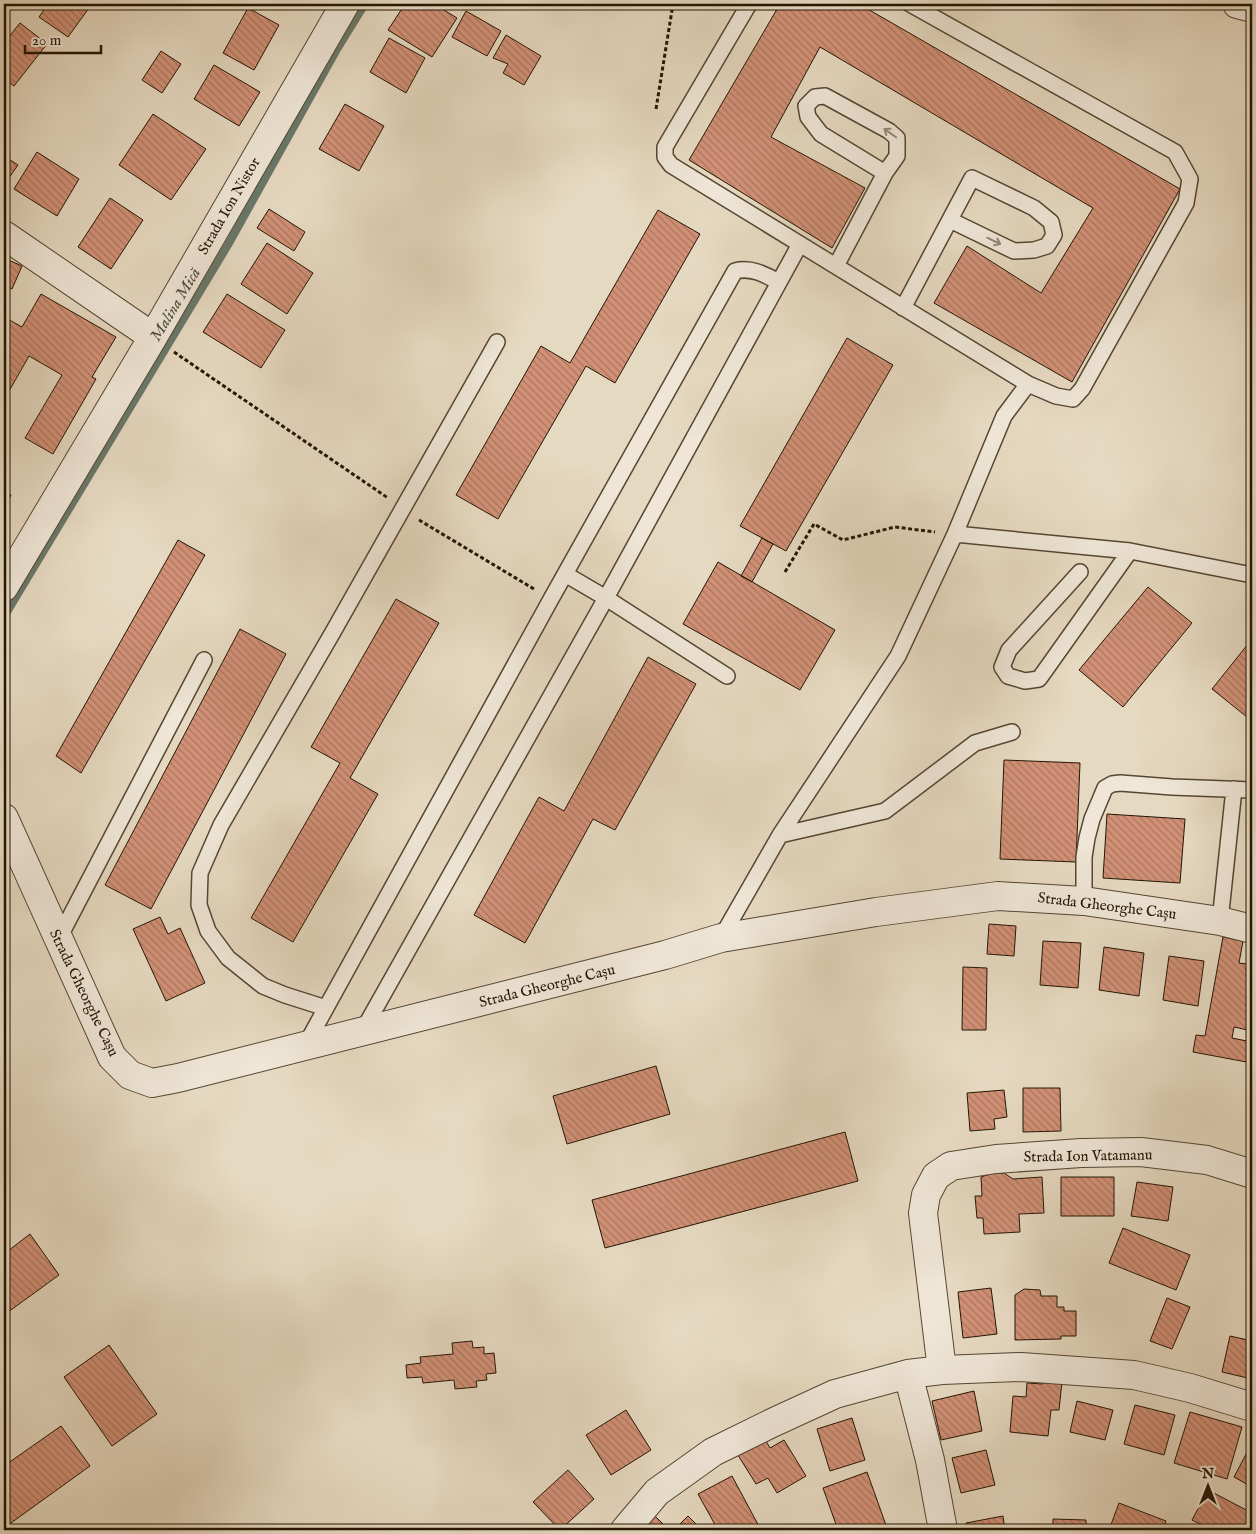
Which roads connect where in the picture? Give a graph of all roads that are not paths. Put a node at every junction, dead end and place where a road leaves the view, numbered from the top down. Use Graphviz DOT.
graph roads {
  1 [pos="345,4"];
  2 [pos="749,4"];
  3 [pos="910,4"];
  4 [pos="1236,4"];
  5 [pos="1252,8"];
  6 [pos="885,174"];
  7 [pos="950,220"];
  8 [pos="4,236"];
  9 [pos="800,244"];
  10 [pos="836,266"];
  11 [pos="779,282"];
  12 [pos="903,308"];
  13 [pos="153,337"];
  14 [pos="497,342"];
  15 [pos="1028,384"];
  16 [pos="955,534"];
  17 [pos="1130,550"];
  18 [pos="1080,572"];
  19 [pos="565,574"];
  20 [pos="1252,575"];
  21 [pos="4,587"];
  22 [pos="606,598"];
  23 [pos="204,660"];
  24 [pos="727,676"];
  25 [pos="1012,732"];
  26 [pos="1234,789"];
  27 [pos="1252,790"];
  28 [pos="4,818"];
  29 [pos="780,836"];
  30 [pos="1084,901"];
  31 [pos="1220,921"];
  32 [pos="1252,929"];
  33 [pos="721,938"];
  34 [pos="58,940"];
  35 [pos="326,1008"];
  36 [pos="362,1032"];
  37 [pos="305,1046"];
  38 [pos="1252,1174"];
  39 [pos="942,1370"];
  40 [pos="908,1374"];
  41 [pos="1252,1407"];
  42 [pos="625,1530"];
  43 [pos="942,1530"];
  1 -- 13 [label="street, Strada Ion Nistor"];
  2 -- 9 [label="lane"];
  3 -- 15 [label="lane"];
  4 -- 5 [label="street"];
  6 -- 6 [label="lane, one-way"];
  6 -- 10 [label="lane"];
  7 -- 7 [label="lane, one-way"];
  7 -- 12 [label="lane"];
  8 -- 13 [label="street"];
  9 -- 10 [label="lane"];
  9 -- 11 [label="lane"];
  10 -- 12 [label="lane"];
  11 -- 19 [label="lane"];
  11 -- 22 [label="lane"];
  12 -- 15 [label="lane"];
  13 -- 21 [label="street, Strada Ion Nistor"];
  14 -- 35 [label="lane"];
  15 -- 16 [label="lane"];
  16 -- 17 [label="lane"];
  16 -- 29 [label="lane"];
  17 -- 18 [label="lane"];
  17 -- 20 [label="lane"];
  19 -- 22 [label="lane"];
  19 -- 35 [label="lane"];
  22 -- 24 [label="lane"];
  22 -- 36 [label="lane"];
  23 -- 34 [label="lane"];
  25 -- 29 [label="lane"];
  26 -- 27 [label="lane"];
  26 -- 30 [label="lane"];
  26 -- 31 [label="lane"];
  28 -- 34 [label="street, Strada Gheorghe Cașu"];
  29 -- 33 [label="lane"];
  30 -- 31 [label="street, Strada Gheorghe Cașu"];
  30 -- 33 [label="street, Strada Gheorghe Cașu"];
  31 -- 32 [label="street, Strada Gheorghe Cașu"];
  33 -- 36 [label="street, Strada Gheorghe Cașu"];
  34 -- 37 [label="street, Strada Gheorghe Cașu"];
  35 -- 37 [label="lane"];
  36 -- 37 [label="street, Strada Gheorghe Cașu"];
  38 -- 39 [label="street, Strada Ion Vatamanu"];
  39 -- 40 [label="street"];
  39 -- 41 [label="street"];
  40 -- 42 [label="street"];
  40 -- 43 [label="street"];
}
